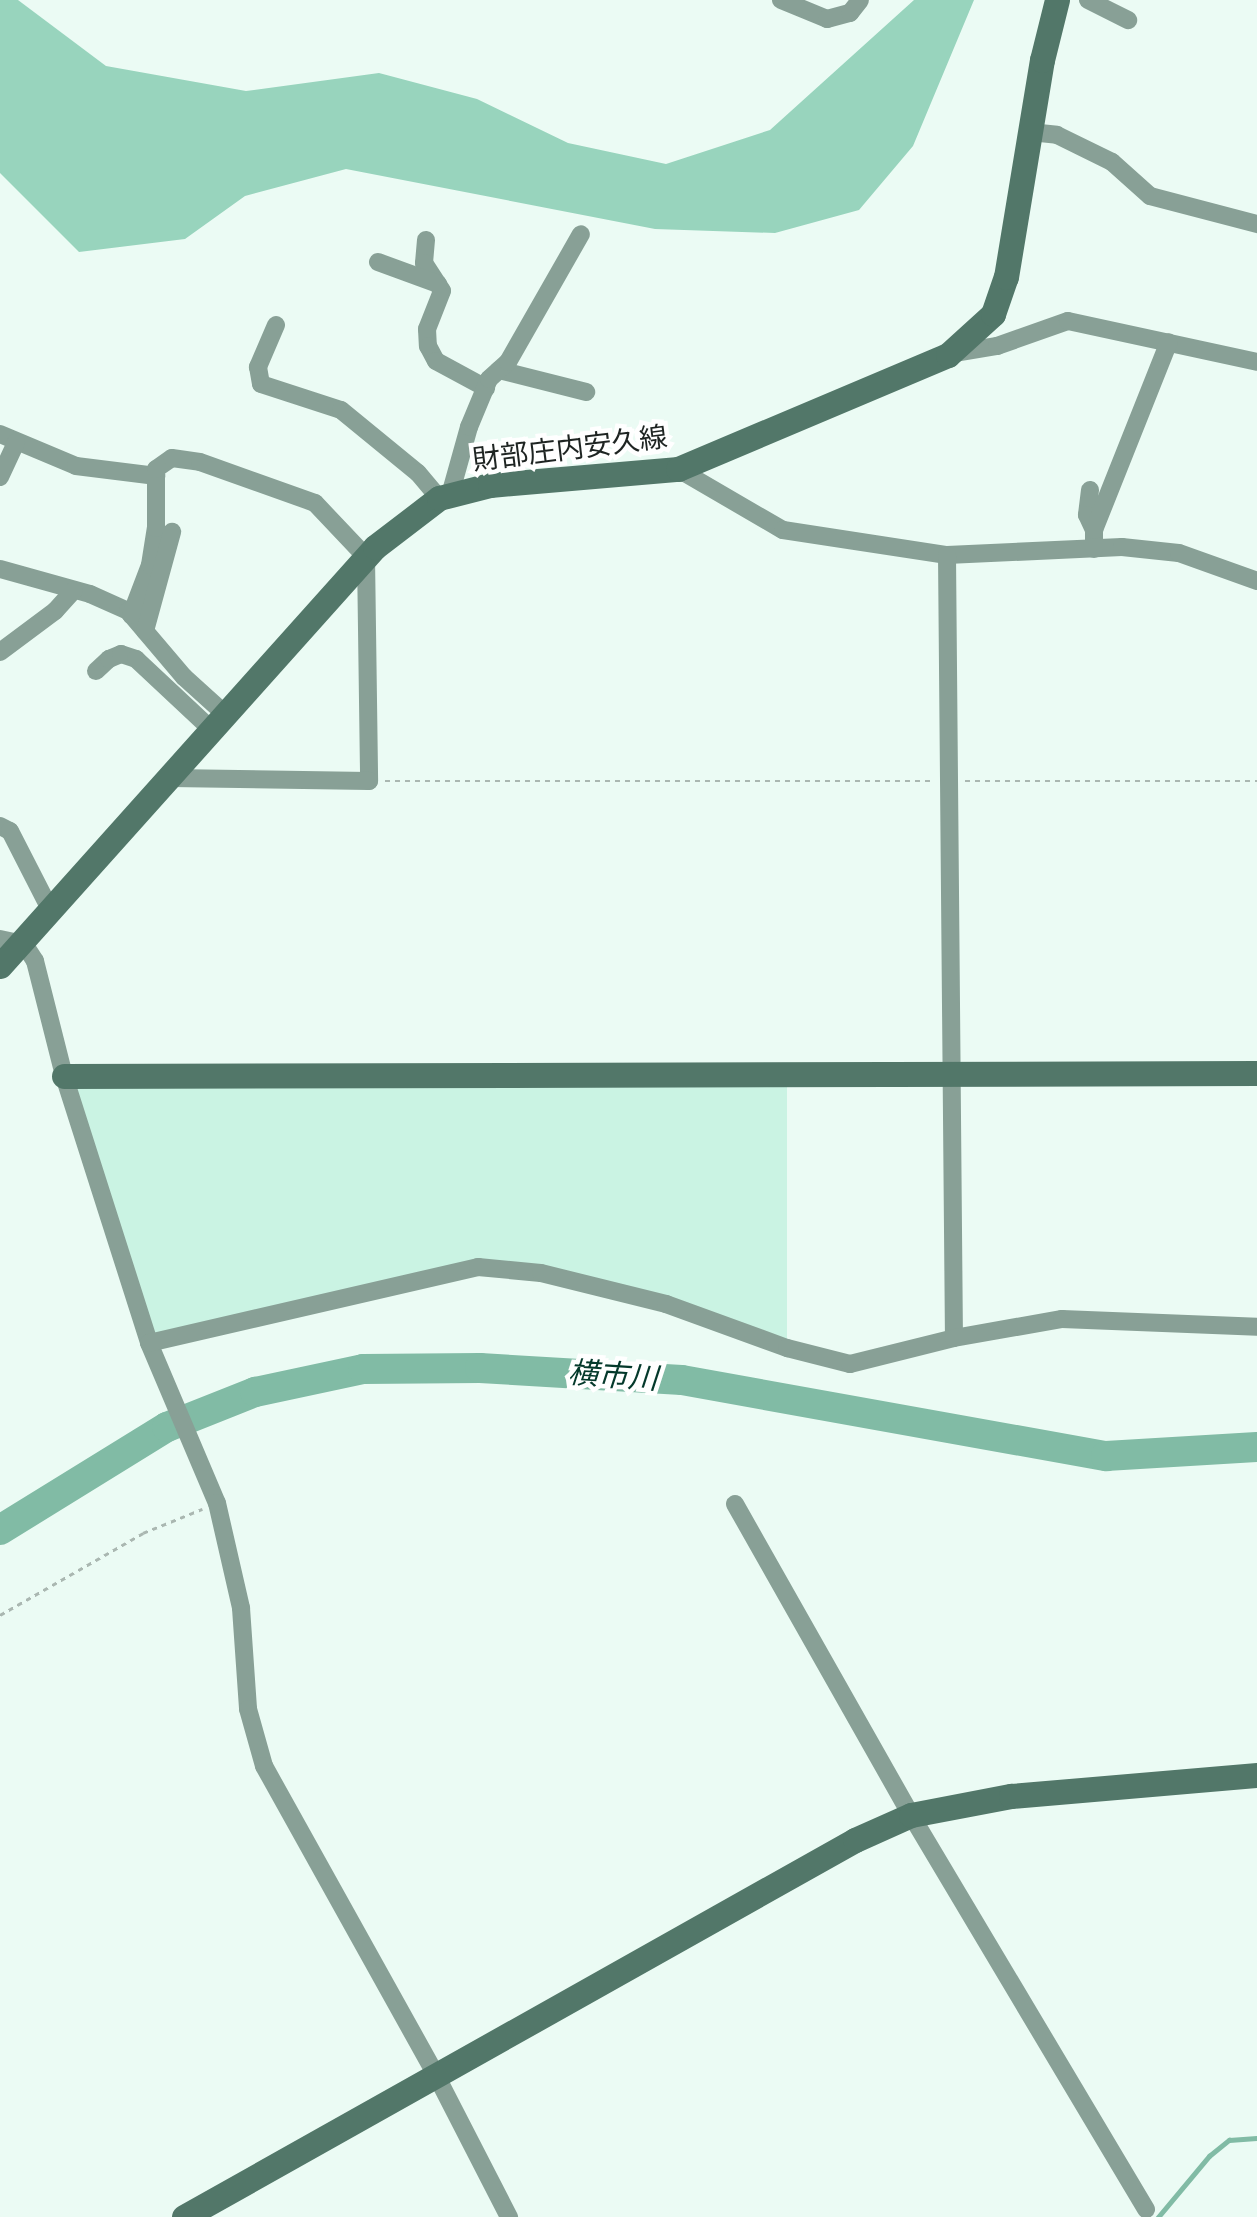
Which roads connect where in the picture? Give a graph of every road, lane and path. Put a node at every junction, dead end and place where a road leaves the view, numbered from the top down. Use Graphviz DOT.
graph roads {
  1 [pos="781,0"];
  2 [pos="860,0"];
  3 [pos="1057,0"];
  4 [pos="1088,0"];
  5 [pos="1128,20"];
  6 [pos="1030,132"];
  7 [pos="1257,224"];
  8 [pos="581,234"];
  9 [pos="426,240"];
  10 [pos="378,262"];
  11 [pos="438,284"];
  12 [pos="276,324"];
  13 [pos="1169,342"];
  14 [pos="948,354"];
  15 [pos="1257,362"];
  16 [pos="499,370"];
  17 [pos="486,388"];
  18 [pos="586,392"];
  19 [pos="8,438"];
  20 [pos="678,469"];
  21 [pos="156,476"];
  22 [pos="0,477"];
  23 [pos="1090,490"];
  24 [pos="444,497"];
  25 [pos="172,532"];
  26 [pos="1094,540"];
  27 [pos="947,556"];
  28 [pos="366,557"];
  29 [pos="0,569"];
  30 [pos="1257,581"];
  31 [pos="74,590"];
  32 [pos="131,614"];
  33 [pos="145,632"];
  34 [pos="0,652"];
  35 [pos="96,672"];
  36 [pos="220,723"];
  37 [pos="171,778"];
  38 [pos="1257,780"];
  39 [pos="369,781"];
  40 [pos="949,781"];
  41 [pos="0,826"];
  42 [pos="52,912"];
  43 [pos="12,942"];
  44 [pos="0,966"];
  45 [pos="1257,1073"];
  46 [pos="951,1074"];
  47 [pos="64,1076"];
  48 [pos="1257,1327"];
  49 [pos="954,1338"];
  50 [pos="153,1351"];
  51 [pos="214,1495"];
  52 [pos="735,1504"];
  53 [pos="0,1616"];
  54 [pos="1257,1775"];
  55 [pos="911,1814"];
  56 [pos="436,2075"];
  57 [pos="1146,2209"];
  58 [pos="184,2217"];
  59 [pos="508,2217"];
  1 -- 2 [label="street"];
  3 -- 6 [label="street, 財部庄内安久線"];
  4 -- 5 [label="street"];
  6 -- 7 [label="street"];
  6 -- 14 [label="street, 財部庄内安久線"];
  8 -- 16 [label="street"];
  9 -- 11 [label="street"];
  10 -- 11 [label="street"];
  11 -- 17 [label="street"];
  12 -- 24 [label="street"];
  13 -- 14 [label="street"];
  13 -- 15 [label="street"];
  13 -- 26 [label="street"];
  14 -- 20 [label="street, 財部庄内安久線"];
  16 -- 17 [label="street"];
  16 -- 18 [label="street"];
  17 -- 24 [label="street"];
  19 -- 21 [label="street"];
  19 -- 22 [label="street"];
  20 -- 24 [label="street, 財部庄内安久線"];
  20 -- 27 [label="street"];
  21 -- 28 [label="street"];
  21 -- 32 [label="street"];
  23 -- 26 [label="street"];
  24 -- 28 [label="street, 財部庄内安久線"];
  25 -- 33 [label="street"];
  26 -- 27 [label="street"];
  26 -- 30 [label="street"];
  27 -- 40 [label="street"];
  28 -- 36 [label="street, 財部庄内安久線"];
  28 -- 39 [label="street"];
  29 -- 31 [label="street"];
  31 -- 32 [label="street"];
  31 -- 34 [label="street"];
  32 -- 33 [label="street"];
  33 -- 36 [label="street"];
  35 -- 36 [label="street"];
  36 -- 37 [label="street, 財部庄内安久線"];
  37 -- 39 [label="street"];
  37 -- 42 [label="street, 財部庄内安久線"];
  38 -- 40 [label="path"];
  39 -- 40 [label="path"];
  40 -- 46 [label="street"];
  41 -- 42 [label="street"];
  42 -- 43 [label="street, 財部庄内安久線"];
  43 -- 44 [label="street, 財部庄内安久線"];
  43 -- 47 [label="street"];
  45 -- 46 [label="street"];
  46 -- 47 [label="street"];
  46 -- 49 [label="street"];
  47 -- 50 [label="street"];
  48 -- 49 [label="street"];
  49 -- 50 [label="street"];
  50 -- 51 [label="street"];
  51 -- 53 [label="path"];
  51 -- 56 [label="street"];
  52 -- 55 [label="street"];
  54 -- 55 [label="street"];
  55 -- 56 [label="street"];
  55 -- 57 [label="street"];
  56 -- 58 [label="street"];
  56 -- 59 [label="street"];
}
